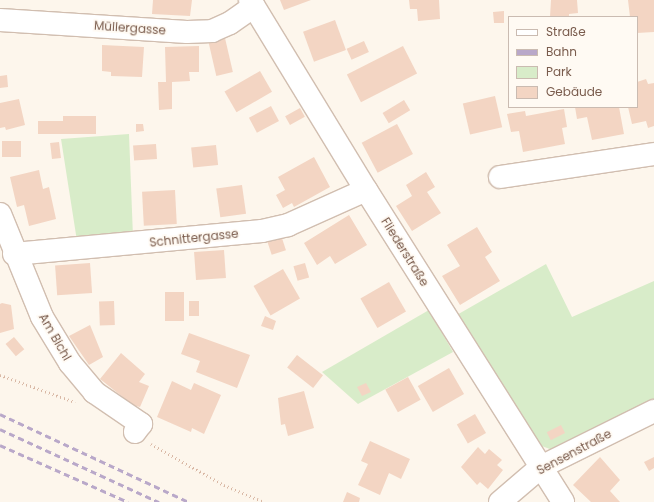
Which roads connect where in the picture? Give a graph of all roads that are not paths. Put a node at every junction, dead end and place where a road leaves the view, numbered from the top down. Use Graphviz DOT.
graph roads {
  1 [pos="252,3"];
  2 [pos="0,20"];
  3 [pos="654,154"];
  4 [pos="500,176"];
  5 [pos="366,190"];
  6 [pos="0,214"];
  7 [pos="14,254"];
  8 [pos="654,411"];
  9 [pos="135,432"];
  10 [pos="541,467"];
  11 [pos="500,502"];
  12 [pos="563,502"];
  1 -- 2 [label="street, Müllergasse"];
  1 -- 5 [label="street, Fliederstraße"];
  3 -- 4 [label="street"];
  5 -- 7 [label="street, Schnittergasse"];
  5 -- 10 [label="street, Fliederstraße"];
  6 -- 7 [label="street, Am Bichl"];
  7 -- 9 [label="street, Am Bichl"];
  8 -- 10 [label="street, Sensenstraße"];
  10 -- 11 [label="street, Sensenstraße"];
  10 -- 12 [label="street, Fliederstraße"];
}
